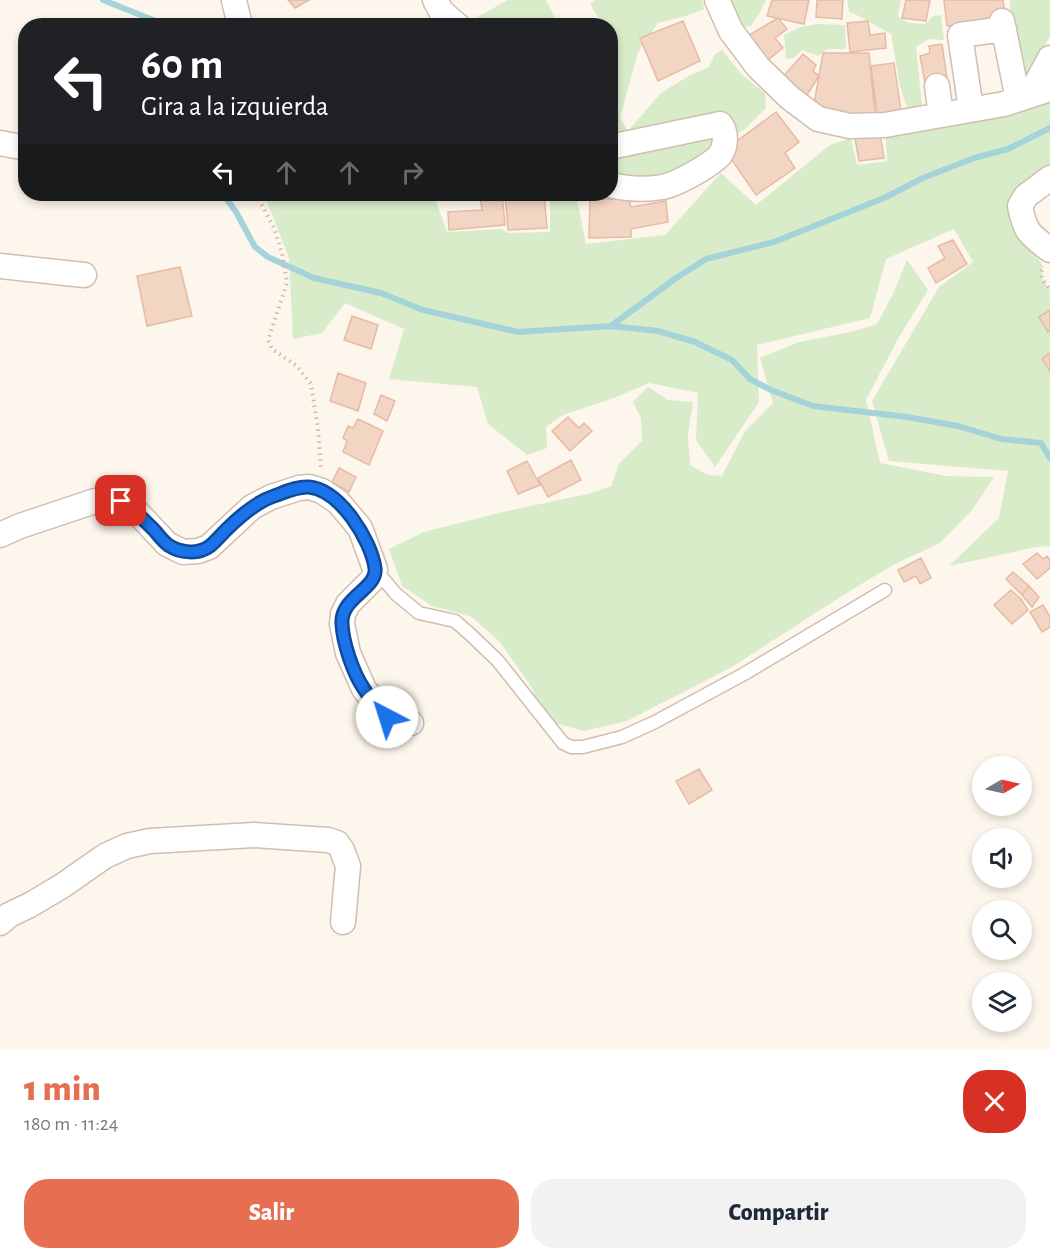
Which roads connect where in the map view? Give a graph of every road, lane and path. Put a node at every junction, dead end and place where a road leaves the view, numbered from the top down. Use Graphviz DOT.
graph roads {
  1 [pos="234,0"];
  2 [pos="435,0"];
  3 [pos="717,0"];
  4 [pos="238,18"];
  5 [pos="449,18"];
  6 [pos="1050,58"];
  7 [pos="937,86"];
  8 [pos="1033,95"];
  9 [pos="971,110"];
  10 [pos="941,115"];
  11 [pos="0,143"];
  12 [pos="618,145"];
  13 [pos="18,146"];
  14 [pos="1050,178"];
  15 [pos="618,187"];
  16 [pos="260,201"];
  17 [pos="1047,258"];
  18 [pos="0,266"];
  19 [pos="84,275"];
  20 [pos="1050,290"];
  21 [pos="322,490"];
  22 [pos="0,536"];
  23 [pos="375,569"];
  24 [pos="885,590"];
  25 [pos="411,723"];
  26 [pos="343,922"];
  27 [pos="0,923"];
  1 -- 4 [label="street"];
  2 -- 5 [label="street"];
  3 -- 10 [label="street"];
  6 -- 8 [label="street"];
  7 -- 10 [label="street"];
  8 -- 9 [label="street"];
  8 -- 9 [label="street"];
  9 -- 10 [label="street"];
  11 -- 13 [label="street"];
  12 -- 15 [label="street"];
  14 -- 17 [label="street"];
  16 -- 21 [label="path"];
  17 -- 20 [label="path"];
  18 -- 19 [label="street"];
  21 -- 22 [label="street"];
  21 -- 23 [label="street"];
  23 -- 24 [label="lane"];
  23 -- 25 [label="street"];
  26 -- 27 [label="street"];
}
